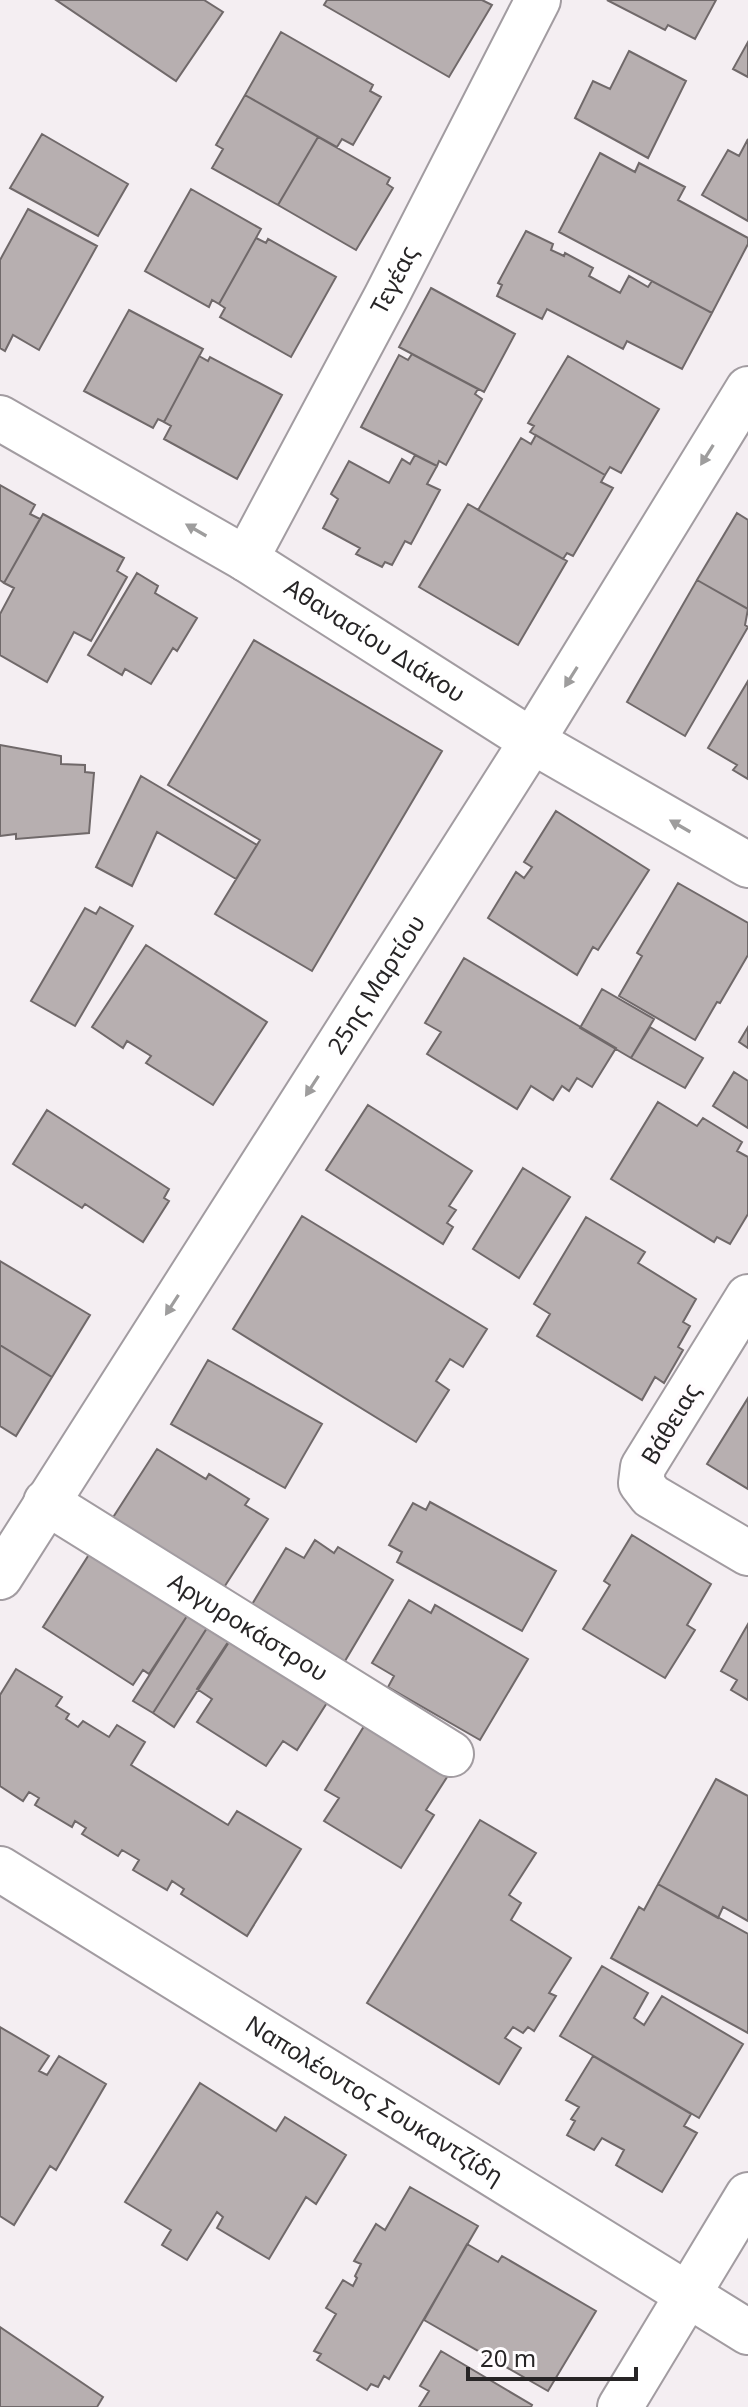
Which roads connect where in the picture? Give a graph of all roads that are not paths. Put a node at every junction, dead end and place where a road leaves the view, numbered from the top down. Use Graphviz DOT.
graph roads {
  1 [pos="538,0"];
  2 [pos="748,389"];
  3 [pos="0,418"];
  4 [pos="246,559"];
  5 [pos="532,741"];
  6 [pos="748,865"];
  7 [pos="748,1297"];
  8 [pos="46,1502"];
  9 [pos="748,1553"];
  10 [pos="0,1577"];
  11 [pos="451,1754"];
  12 [pos="0,1869"];
  13 [pos="748,2195"];
  14 [pos="687,2294"];
  15 [pos="748,2332"];
  16 [pos="620,2407"];
  1 -- 4 [label="street, Τεγέας"];
  2 -- 5 [label="street, 25ης Μαρτίου, one-way"];
  4 -- 3 [label="street, Αθανασίου Διάκου, one-way"];
  4 -- 5 [label="street, Αθανασίου Διάκου"];
  6 -- 5 [label="street, Αθανασίου Διάκου, one-way"];
  5 -- 8 [label="street, 25ης Μαρτίου, one-way"];
  7 -- 9 [label="street, Βάθειας"];
  8 -- 10 [label="street, 25ης Μαρτίου"];
  8 -- 11 [label="street, Αργυροκάστρου"];
  12 -- 14 [label="street, Ναπολέοντος Σουκαντζίδη"];
  13 -- 14 [label="street"];
  14 -- 15 [label="street, Ναπολέοντος Σουκαντζίδη"];
  14 -- 16 [label="street"];
}
